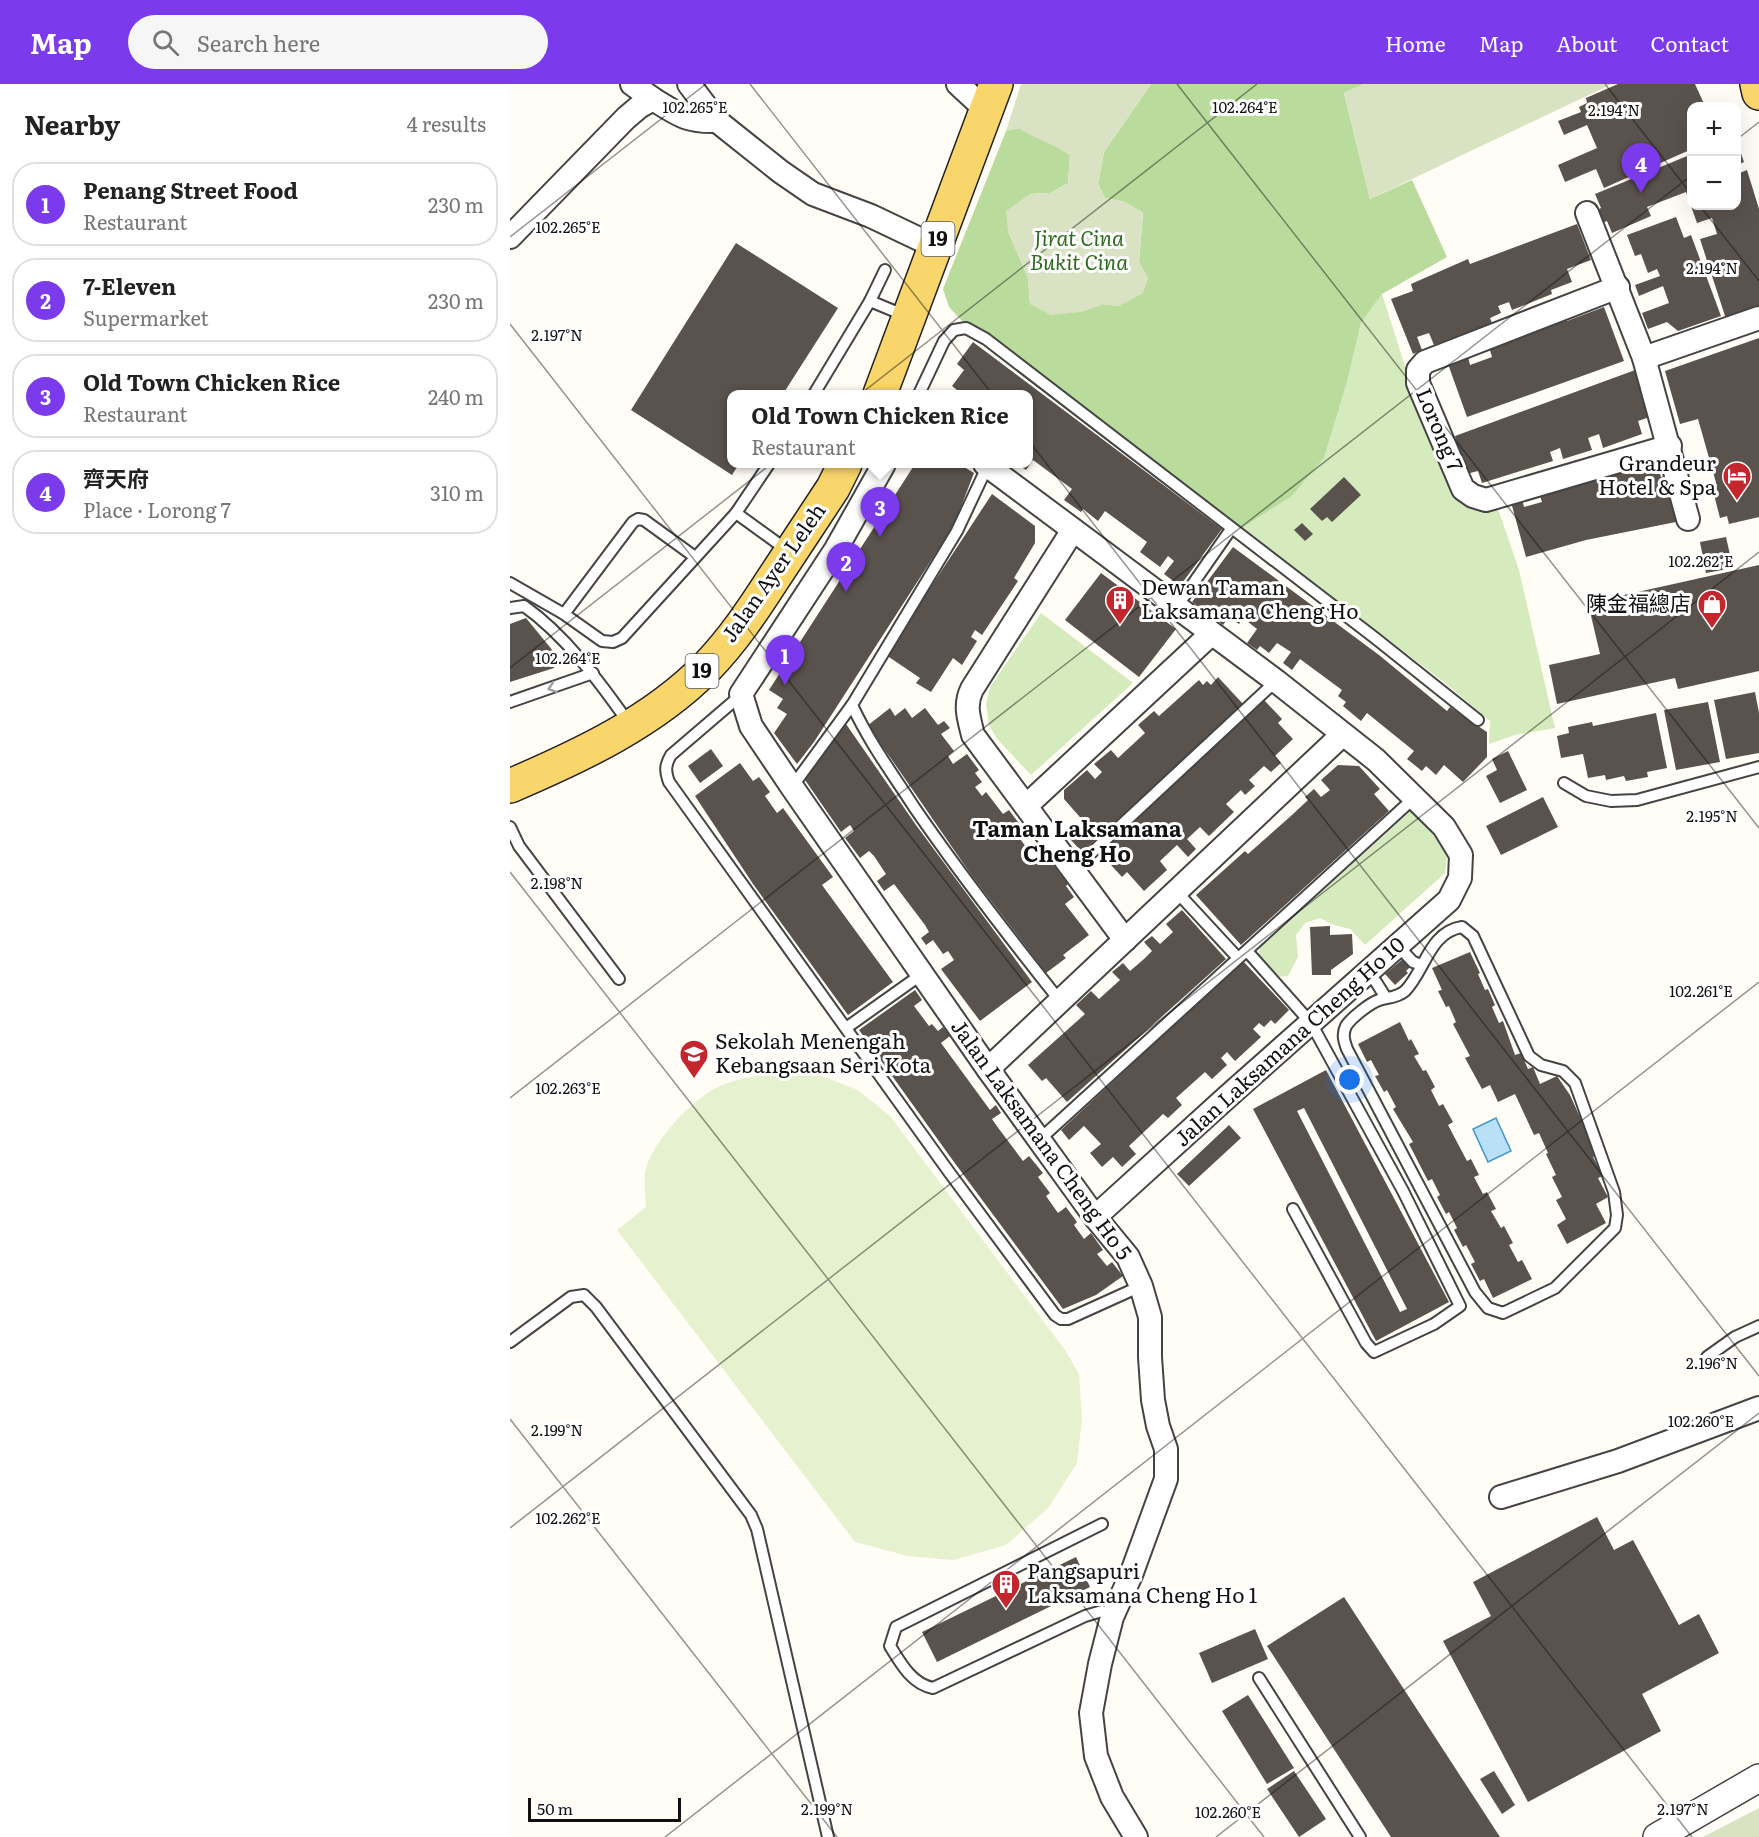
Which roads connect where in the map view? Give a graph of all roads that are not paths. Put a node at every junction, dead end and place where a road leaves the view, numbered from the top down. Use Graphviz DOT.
graph roads {
  1 [pos="632,84"];
  2 [pos="689,84"];
  3 [pos="1756,84"];
  4 [pos="977,92"];
  5 [pos="1759,93"];
  6 [pos="653,99"];
  7 [pos="717,121"];
  8 [pos="1587,213"];
  9 [pos="510,237"];
  10 [pos="936,247"];
  11 [pos="885,270"];
  12 [pos="1618,287"];
  13 [pos="870,301"];
  14 [pos="909,318"];
  15 [pos="1759,318"];
  16 [pos="1644,358"];
  17 [pos="816,390"];
  18 [pos="882,390"];
  19 [pos="921,390"];
  20 [pos="1670,446"];
  21 [pos="766,468"];
  22 [pos="843,468"];
  23 [pos="882,468"];
  24 [pos="985,468"];
  25 [pos="992,468"];
  26 [pos="736,513"];
  27 [pos="1688,519"];
  28 [pos="1231,529"];
  29 [pos="1073,530"];
  30 [pos="790,552"];
  31 [pos="695,557"];
  32 [pos="510,583"];
  33 [pos="510,608"];
  34 [pos="1176,608"];
  35 [pos="564,614"];
  36 [pos="1211,634"];
  37 [pos="593,674"];
  38 [pos="1276,681"];
  39 [pos="741,694"];
  40 [pos="510,702"];
  41 [pos="852,705"];
  42 [pos="1478,720"];
  43 [pos="631,726"];
  44 [pos="1342,735"];
  45 [pos="1759,767"];
  46 [pos="1564,783"];
  47 [pos="510,786"];
  48 [pos="792,787"];
  49 [pos="1414,798"];
  50 [pos="1026,806"];
  51 [pos="510,827"];
  52 [pos="514,849"];
  53 [pos="1073,870"];
  54 [pos="1176,891"];
  55 [pos="1125,940"];
  56 [pos="1398,946"];
  57 [pos="1243,955"];
  58 [pos="1422,965"];
  59 [pos="1367,973"];
  60 [pos="922,974"];
  61 [pos="619,979"];
  62 [pos="1386,998"];
  63 [pos="1060,1001"];
  64 [pos="1311,1023"];
  65 [pos="846,1028"];
  66 [pos="988,1069"];
  67 [pos="1039,1140"];
  68 [pos="1293,1209"];
  69 [pos="1095,1217"];
  70 [pos="1141,1286"];
  71 [pos="1759,1326"];
  72 [pos="510,1342"];
  73 [pos="1707,1357"];
  74 [pos="1759,1408"];
  75 [pos="1501,1497"];
  76 [pos="1102,1524"];
  77 [pos="1112,1617"];
  78 [pos="1259,1678"];
  79 [pos="1759,1778"];
  80 [pos="828,1837"];
  81 [pos="1136,1837"];
  82 [pos="1360,1837"];
  83 [pos="1657,1837"];
  1 -- 6 [label="street"];
  2 -- 7 [label="street"];
  3 -- 5 [label="main road"];
  4 -- 10 [label="main road, 19"];
  6 -- 7 [label="street"];
  6 -- 9 [label="street"];
  7 -- 10 [label="street"];
  8 -- 12 [label="street"];
  10 -- 14 [label="main road, 19"];
  11 -- 13 [label="lane"];
  12 -- 16 [label="street"];
  12 -- 20 [label="street, Lorong 7"];
  13 -- 14 [label="lane"];
  13 -- 17 [label="lane"];
  14 -- 18 [label="main road, 19"];
  15 -- 16 [label="street"];
  16 -- 20 [label="street"];
  19 -- 28 [label="lane"];
  20 -- 27 [label="street"];
  21 -- 26 [label="lane"];
  22 -- 30 [label="main road, Jalan Ayer Leleh / 19"];
  23 -- 39 [label="street"];
  24 -- 41 [label="lane"];
  25 -- 29 [label="street"];
  26 -- 30 [label="lane"];
  26 -- 31 [label="lane"];
  28 -- 34 [label="lane"];
  28 -- 42 [label="lane"];
  29 -- 34 [label="street"];
  29 -- 50 [label="street"];
  30 -- 43 [label="main road, Jalan Ayer Leleh / 19"];
  31 -- 35 [label="lane"];
  31 -- 35 [label="lane"];
  32 -- 35 [label="lane"];
  33 -- 37 [label="lane"];
  34 -- 36 [label="street"];
  36 -- 38 [label="street"];
  36 -- 50 [label="street"];
  37 -- 40 [label="lane, one-way"];
  37 -- 43 [label="lane"];
  38 -- 44 [label="street"];
  38 -- 53 [label="lane"];
  39 -- 48 [label="street, Jalan Laksamana Cheng Ho 5"];
  39 -- 65 [label="lane"];
  41 -- 48 [label="lane"];
  41 -- 63 [label="lane"];
  43 -- 47 [label="main road, Jalan Ayer Leleh / 19"];
  44 -- 49 [label="street"];
  44 -- 54 [label="street"];
  45 -- 46 [label="lane"];
  48 -- 60 [label="street, Jalan Laksamana Cheng Ho 5"];
  49 -- 56 [label="street, Jalan Laksamana Cheng Ho 10"];
  49 -- 57 [label="lane"];
  50 -- 53 [label="street"];
  51 -- 52 [label="lane"];
  52 -- 61 [label="lane"];
  53 -- 55 [label="street"];
  54 -- 55 [label="street"];
  54 -- 57 [label="lane"];
  55 -- 63 [label="street"];
  56 -- 58 [label="lane"];
  56 -- 59 [label="street, Jalan Laksamana Cheng Ho 10"];
  57 -- 64 [label="lane"];
  57 -- 67 [label="lane"];
  58 -- 62 [label="lane"];
  58 -- 62 [label="lane"];
  59 -- 62 [label="lane"];
  59 -- 64 [label="street, Jalan Laksamana Cheng Ho 10"];
  60 -- 65 [label="lane"];
  60 -- 66 [label="street, Jalan Laksamana Cheng Ho 5"];
  63 -- 66 [label="street"];
  64 -- 68 [label="lane"];
  64 -- 69 [label="street, Jalan Laksamana Cheng Ho 10"];
  65 -- 70 [label="lane"];
  66 -- 67 [label="street, Jalan Laksamana Cheng Ho 5"];
  67 -- 69 [label="street, Jalan Laksamana Cheng Ho 5"];
  69 -- 70 [label="street, Jalan Laksamana Cheng Ho 5"];
  70 -- 77 [label="street, Jalan Laksamana Cheng Ho 5"];
  71 -- 73 [label="lane"];
  72 -- 80 [label="lane"];
  74 -- 75 [label="street"];
  76 -- 77 [label="lane"];
  77 -- 81 [label="street, Jalan Laksamana Cheng Ho 5"];
  78 -- 82 [label="lane"];
  79 -- 83 [label="street"];
}
